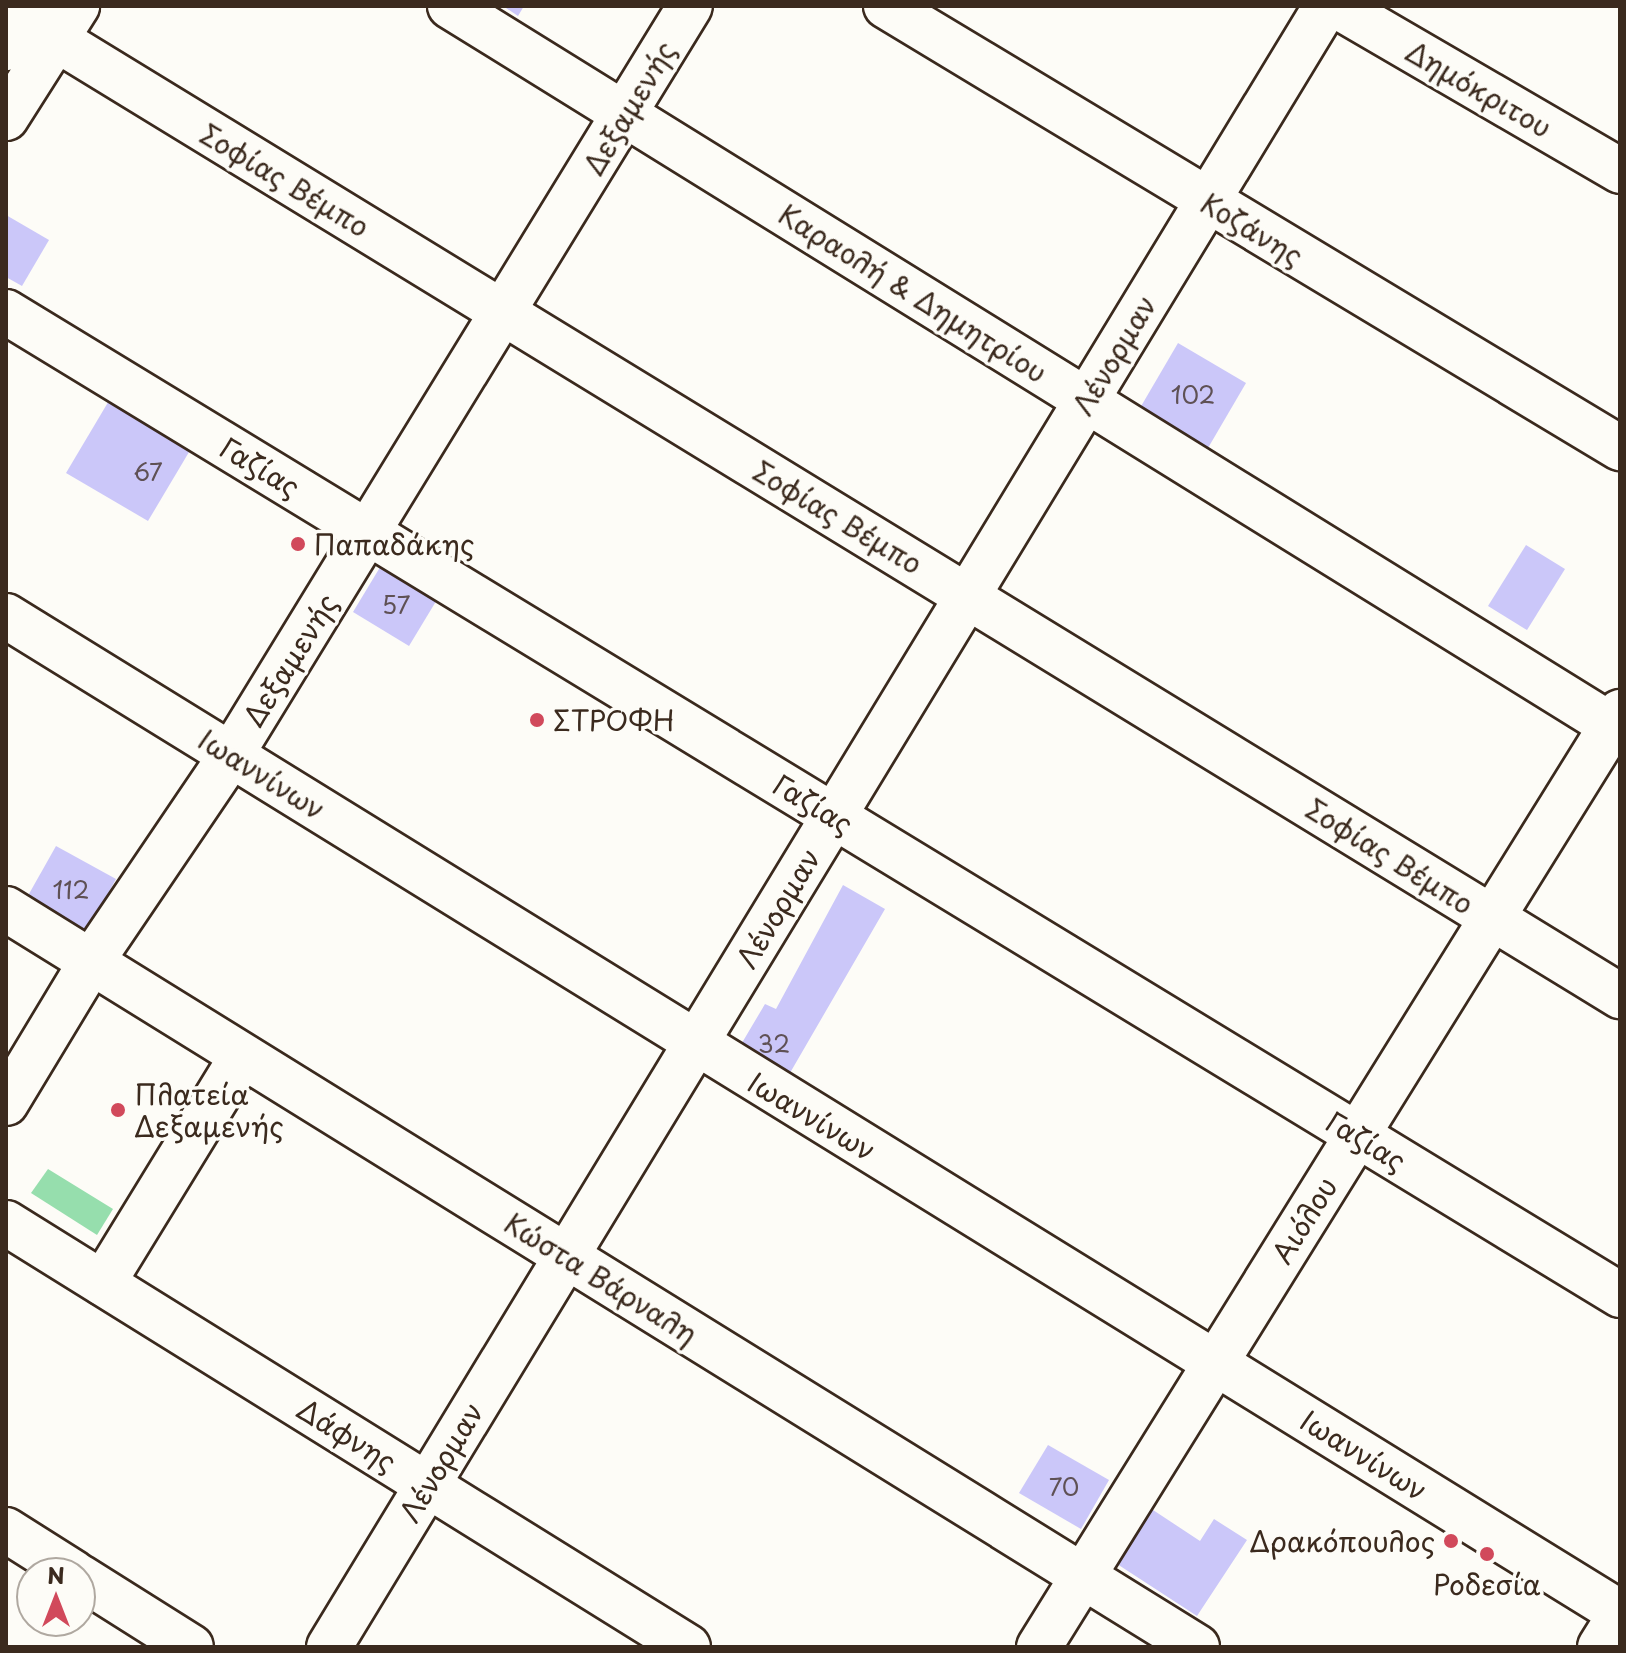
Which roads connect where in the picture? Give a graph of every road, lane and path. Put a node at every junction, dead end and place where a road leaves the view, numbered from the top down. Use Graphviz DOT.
graph roads {
  1 [pos="450,6"];
  2 [pos="690,6"];
  3 [pos="886,6"];
  4 [pos="1326,6"];
  5 [pos="1337,6"];
  6 [pos="34,21"];
  7 [pos="626,115"];
  8 [pos="6,118"];
  9 [pos="1620,171"];
  10 [pos="1207,202"];
  11 [pos="6,312"];
  12 [pos="504,313"];
  13 [pos="1086,400"];
  14 [pos="1620,448"];
  15 [pos="369,533"];
  16 [pos="968,596"];
  17 [pos="6,616"];
  18 [pos="1617,723"];
  19 [pos="231,755"];
  20 [pos="834,816"];
  21 [pos="6,909"];
  22 [pos="1492,919"];
  23 [pos="91,962"];
  24 [pos="1620,996"];
  25 [pos="695,1045"];
  26 [pos="242,1056"];
  27 [pos="6,1103"];
  28 [pos="1357,1135"];
  29 [pos="6,1223"];
  30 [pos="566,1256"];
  31 [pos="103,1283"];
  32 [pos="1620,1295"];
  33 [pos="1215,1363"];
  34 [pos="428,1485"];
  35 [pos="6,1530"];
  36 [pos="49,1557"];
  37 [pos="1083,1576"];
  38 [pos="96,1587"];
  39 [pos="1620,1614"];
  40 [pos="191,1647"];
  41 [pos="329,1647"];
  42 [pos="688,1647"];
  43 [pos="1039,1647"];
  44 [pos="1197,1647"];
  45 [pos="1600,1647"];
  1 -- 7 [label="street, Καραολή & Δημητρίου"];
  2 -- 7 [label="street, Δεξαμενής"];
  3 -- 10 [label="street, Κοζάνης"];
  4 -- 10 [label="street, Λένορμαν"];
  5 -- 9 [label="street, Δημόκριτου"];
  6 -- 8 [label="street"];
  6 -- 12 [label="street, Σοφίας Βέμπο"];
  7 -- 12 [label="street, Δεξαμενής"];
  7 -- 13 [label="street, Καραολή & Δημητρίου"];
  10 -- 13 [label="street, Λένορμαν"];
  10 -- 14 [label="street, Κοζάνης"];
  11 -- 15 [label="street, Γαζίας"];
  12 -- 15 [label="street, Δεξαμενής"];
  12 -- 16 [label="street, Σοφίας Βέμπο"];
  13 -- 16 [label="street, Λένορμαν"];
  13 -- 18 [label="street, Καραολή & Δημητρίου"];
  15 -- 19 [label="street, Δεξαμενής"];
  15 -- 20 [label="street, Γαζίας"];
  16 -- 20 [label="street, Λένορμαν"];
  16 -- 22 [label="street, Σοφίας Βέμπο"];
  17 -- 19 [label="street, Ιωαννίνων"];
  18 -- 22 [label="street, Αιόλου"];
  19 -- 23 [label="street, Δεξαμενής"];
  19 -- 25 [label="street, Ιωαννίνων"];
  20 -- 25 [label="street, Λένορμαν"];
  20 -- 28 [label="street, Γαζίας"];
  21 -- 23 [label="street, Κώστα Βάρναλη"];
  22 -- 24 [label="street, Σοφίας Βέμπο"];
  22 -- 28 [label="street, Αιόλου"];
  23 -- 26 [label="street, Κώστα Βάρναλη"];
  23 -- 27 [label="street, Δεξαμενής"];
  25 -- 30 [label="street, Λένορμαν"];
  25 -- 33 [label="street, Ιωαννίνων"];
  26 -- 30 [label="street, Κώστα Βάρναλη"];
  26 -- 31 [label="street"];
  28 -- 32 [label="street, Γαζίας"];
  28 -- 33 [label="street, Αιόλου"];
  29 -- 31 [label="street, Δάφνης"];
  30 -- 34 [label="street, Λένορμαν"];
  30 -- 37 [label="street, Κώστα Βάρναλη"];
  31 -- 34 [label="street, Δάφνης"];
  33 -- 37 [label="street, Αιόλου"];
  33 -- 39 [label="street, Ιωαννίνων"];
  34 -- 41 [label="street, Λένορμαν"];
  34 -- 42 [label="street, Δάφνης"];
  35 -- 36 [label="street"];
  37 -- 43 [label="street, Αιόλου"];
  37 -- 44 [label="street, Κώστα Βάρναλη"];
  38 -- 40 [label="street"];
  39 -- 45 [label="street"];
}
